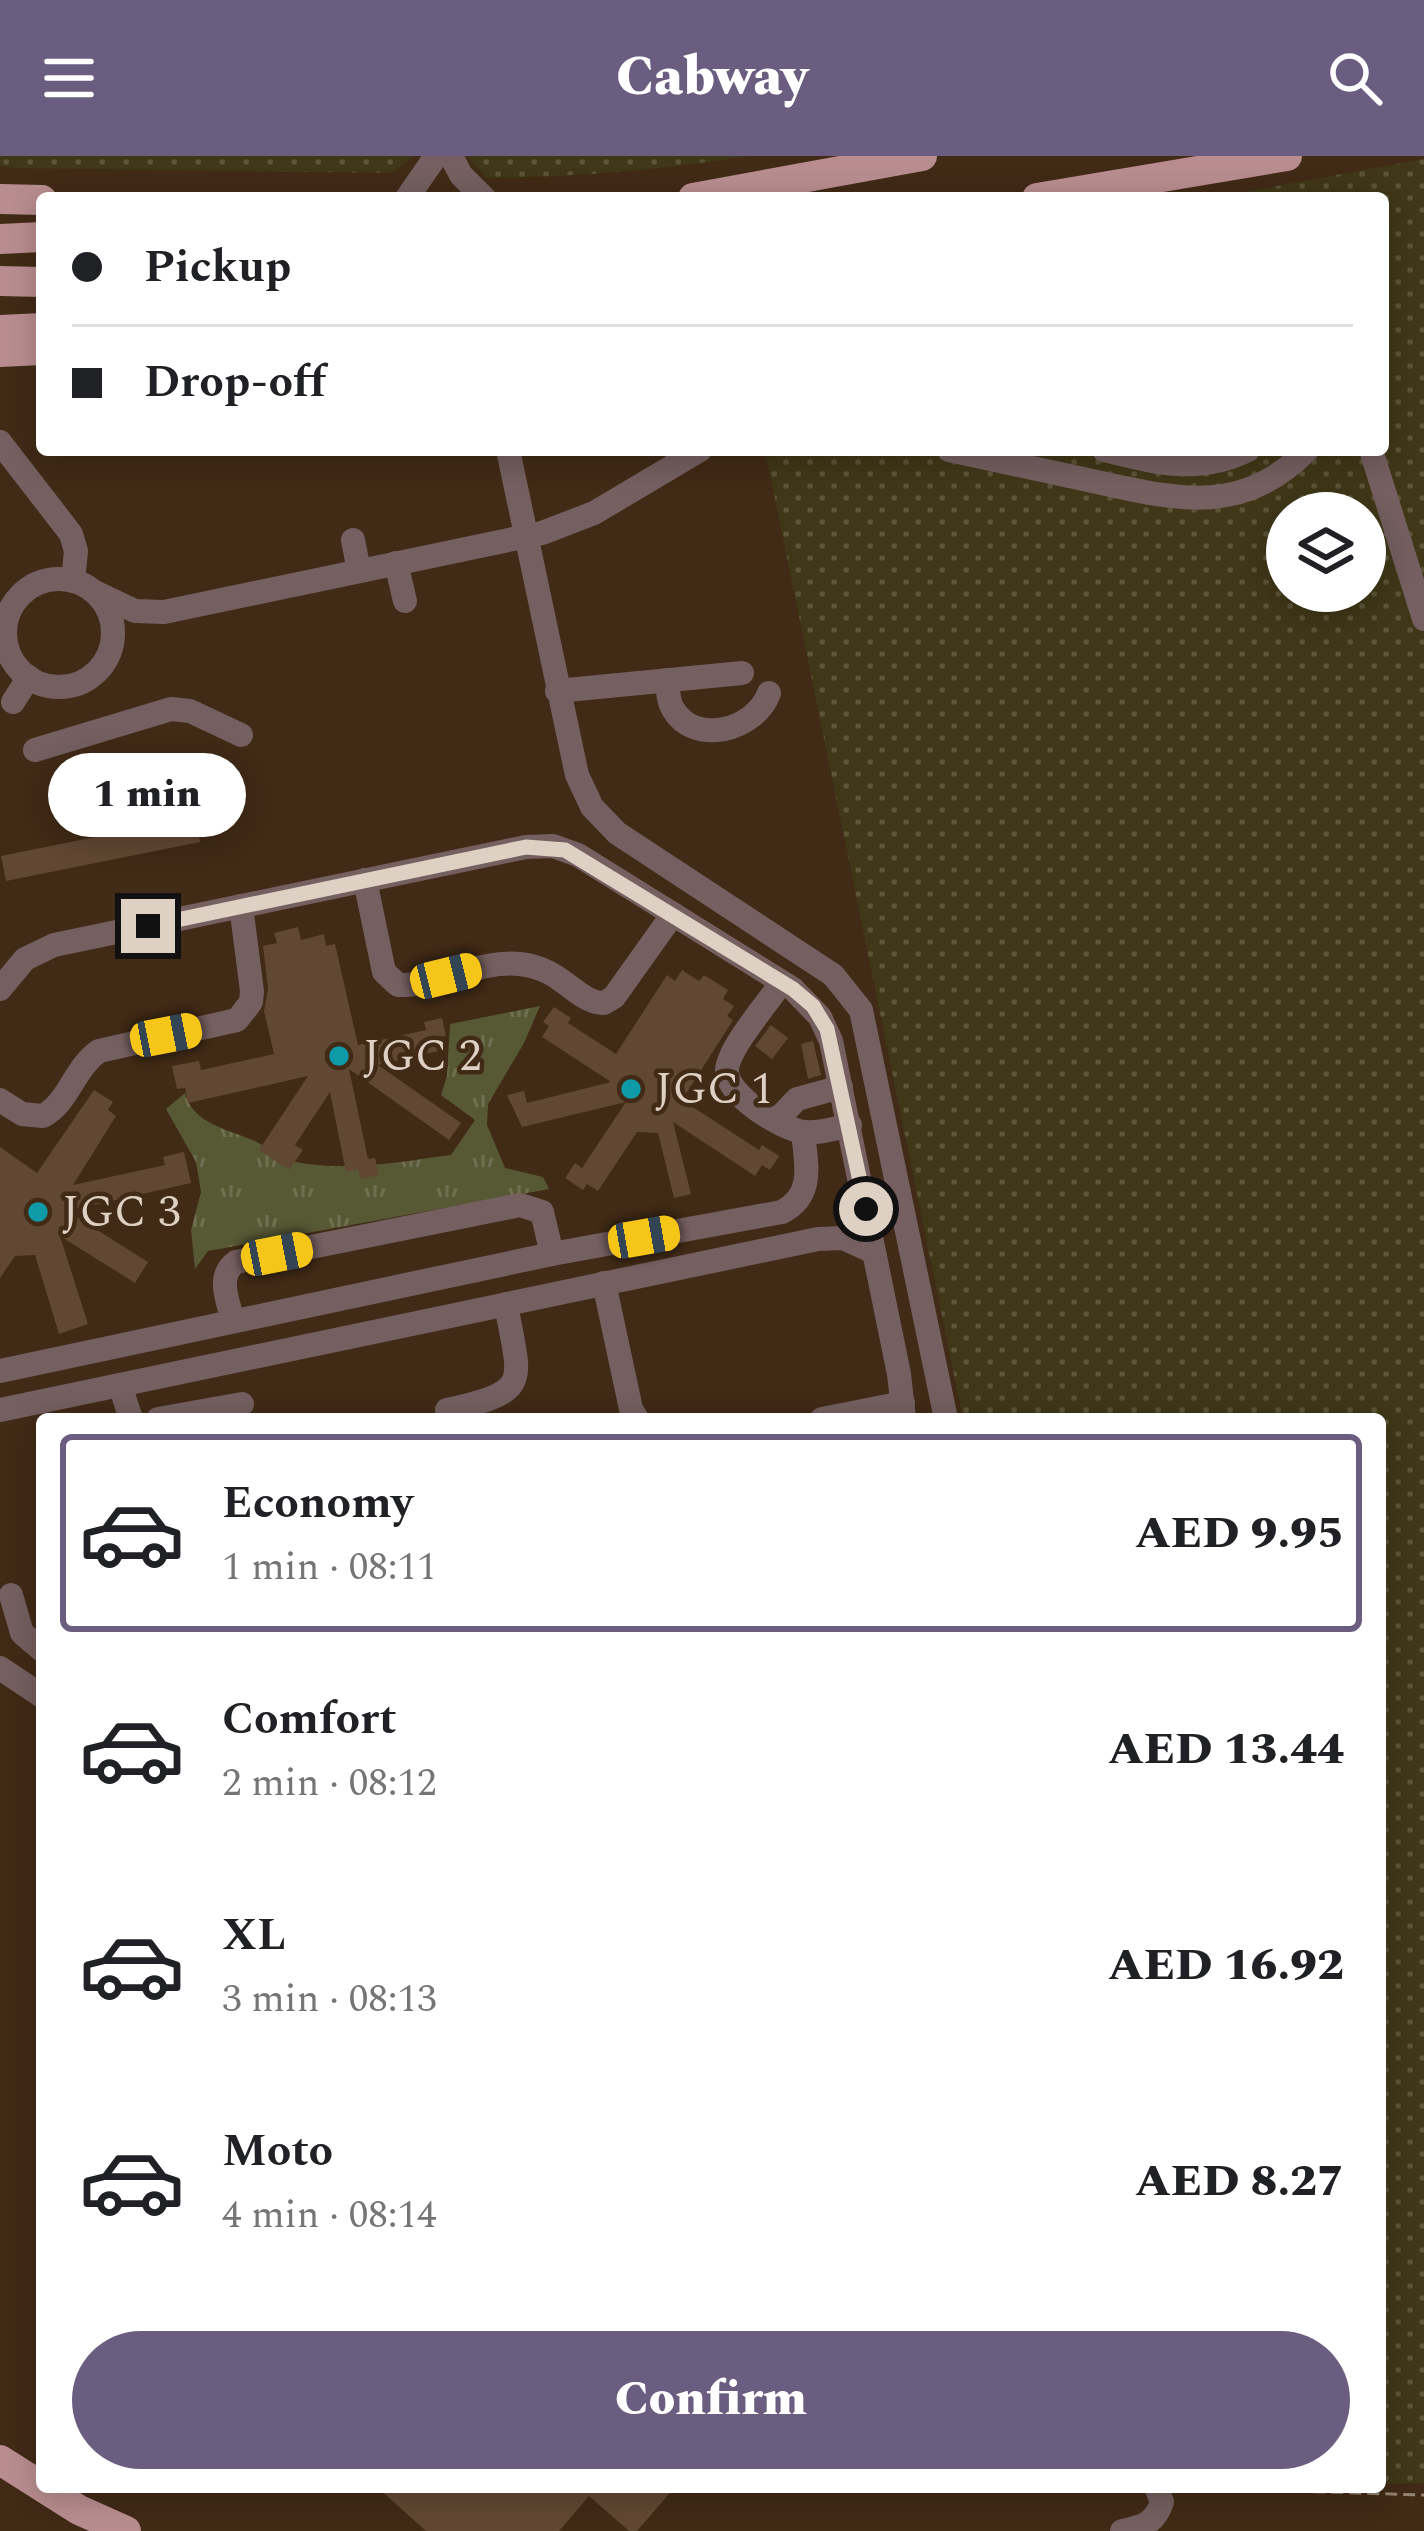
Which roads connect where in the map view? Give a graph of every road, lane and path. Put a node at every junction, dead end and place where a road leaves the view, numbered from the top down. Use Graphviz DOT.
graph roads {
  1 [pos="436,156"];
  2 [pos="451,156"];
  3 [pos="922,156"];
  4 [pos="1287,156"];
  5 [pos="410,192"];
  6 [pos="478,192"];
  7 [pos="726,192"];
  8 [pos="1072,192"];
  9 [pos="0,199"];
  10 [pos="36,200"];
  11 [pos="36,237"];
  12 [pos="0,239"];
  13 [pos="0,281"];
  14 [pos="36,282"];
  15 [pos="36,328"];
  16 [pos="0,330"];
  17 [pos="36,350"];
  18 [pos="0,352"];
  19 [pos="0,442"];
  20 [pos="509,456"];
  21 [pos="690,456"];
  22 [pos="977,456"];
  23 [pos="1128,456"];
  24 [pos="1235,456"];
  25 [pos="1261,456"];
  26 [pos="1300,456"];
  27 [pos="1374,456"];
  28 [pos="1270,480"];
  29 [pos="524,536"];
  30 [pos="353,540"];
  31 [pos="1414,552"];
  32 [pos="396,563"];
  33 [pos="359,571"];
  34 [pos="84,586"];
  35 [pos="405,601"];
  36 [pos="164,612"];
  37 [pos="1424,619"];
  38 [pos="3,624"];
  39 [pos="110,652"];
  40 [pos="742,673"];
  41 [pos="29,677"];
  42 [pos="667,680"];
  43 [pos="557,691"];
  44 [pos="770,693"];
  45 [pos="13,702"];
  46 [pos="241,735"];
  47 [pos="35,750"];
  48 [pos="364,880"];
  49 [pos="241,906"];
  50 [pos="673,914"];
  51 [pos="782,983"];
  52 [pos="0,989"];
  53 [pos="841,1087"];
  54 [pos="0,1100"];
  55 [pos="777,1120"];
  56 [pos="850,1125"];
  57 [pos="802,1132"];
  58 [pos="874,1252"];
  59 [pos="552,1253"];
  60 [pos="604,1283"];
  61 [pos="506,1304"];
  62 [pos="233,1322"];
  63 [pos="0,1371"];
  64 [pos="114,1386"];
  65 [pos="242,1404"];
  66 [pos="0,1410"];
  67 [pos="447,1410"];
  68 [pos="903,1411"];
  69 [pos="115,1413"];
  70 [pos="128,1413"];
  71 [pos="192,1413"];
  72 [pos="633,1413"];
  73 [pos="945,1413"];
  74 [pos="8,1604"];
  75 [pos="36,1645"];
  76 [pos="0,1668"];
  77 [pos="36,1692"];
  78 [pos="0,2460"];
  79 [pos="36,2483"];
  80 [pos="52,2493"];
  81 [pos="1158,2493"];
  82 [pos="1356,2493"];
  83 [pos="1424,2495"];
  84 [pos="126,2531"];
  85 [pos="1122,2531"];
  1 -- 5 [label="street"];
  2 -- 6 [label="street"];
  3 -- 7 [label="main road"];
  4 -- 8 [label="main road"];
  9 -- 10 [label="main road"];
  11 -- 12 [label="main road"];
  13 -- 14 [label="main road"];
  15 -- 16 [label="main road"];
  17 -- 18 [label="main road"];
  19 -- 34 [label="street"];
  20 -- 29 [label="street"];
  21 -- 29 [label="street"];
  22 -- 28 [label="street"];
  23 -- 24 [label="street"];
  25 -- 28 [label="street"];
  26 -- 28 [label="street"];
  27 -- 31 [label="street"];
  29 -- 32 [label="street"];
  29 -- 43 [label="street"];
  30 -- 33 [label="street"];
  31 -- 37 [label="street"];
  32 -- 33 [label="street"];
  32 -- 35 [label="street"];
  33 -- 36 [label="street"];
  34 -- 36 [label="street"];
  34 -- 38 [label="street"];
  34 -- 39 [label="street"];
  36 -- 39 [label="street"];
  38 -- 41 [label="street"];
  39 -- 41 [label="street"];
  40 -- 42 [label="street"];
  41 -- 45 [label="street"];
  42 -- 43 [label="street"];
  42 -- 44 [label="street"];
  43 -- 73 [label="street"];
  46 -- 47 [label="street"];
  48 -- 49 [label="street"];
  48 -- 50 [label="street"];
  48 -- 50 [label="street"];
  49 -- 52 [label="street"];
  49 -- 54 [label="street"];
  50 -- 51 [label="street"];
  51 -- 53 [label="street"];
  51 -- 55 [label="street"];
  53 -- 55 [label="street"];
  53 -- 56 [label="street"];
  55 -- 57 [label="street"];
  56 -- 57 [label="street"];
  56 -- 58 [label="street"];
  57 -- 59 [label="street"];
  58 -- 60 [label="street"];
  58 -- 68 [label="street"];
  59 -- 62 [label="street"];
  59 -- 62 [label="street"];
  60 -- 61 [label="street"];
  60 -- 72 [label="street"];
  61 -- 64 [label="street"];
  61 -- 67 [label="street"];
  62 -- 63 [label="street"];
  64 -- 66 [label="street"];
  64 -- 69 [label="street"];
  64 -- 70 [label="street"];
  65 -- 71 [label="street"];
  74 -- 75 [label="street"];
  76 -- 77 [label="street"];
  78 -- 79 [label="main road"];
  80 -- 84 [label="main road"];
  81 -- 85 [label="street"];
  82 -- 83 [label="path"];
}
